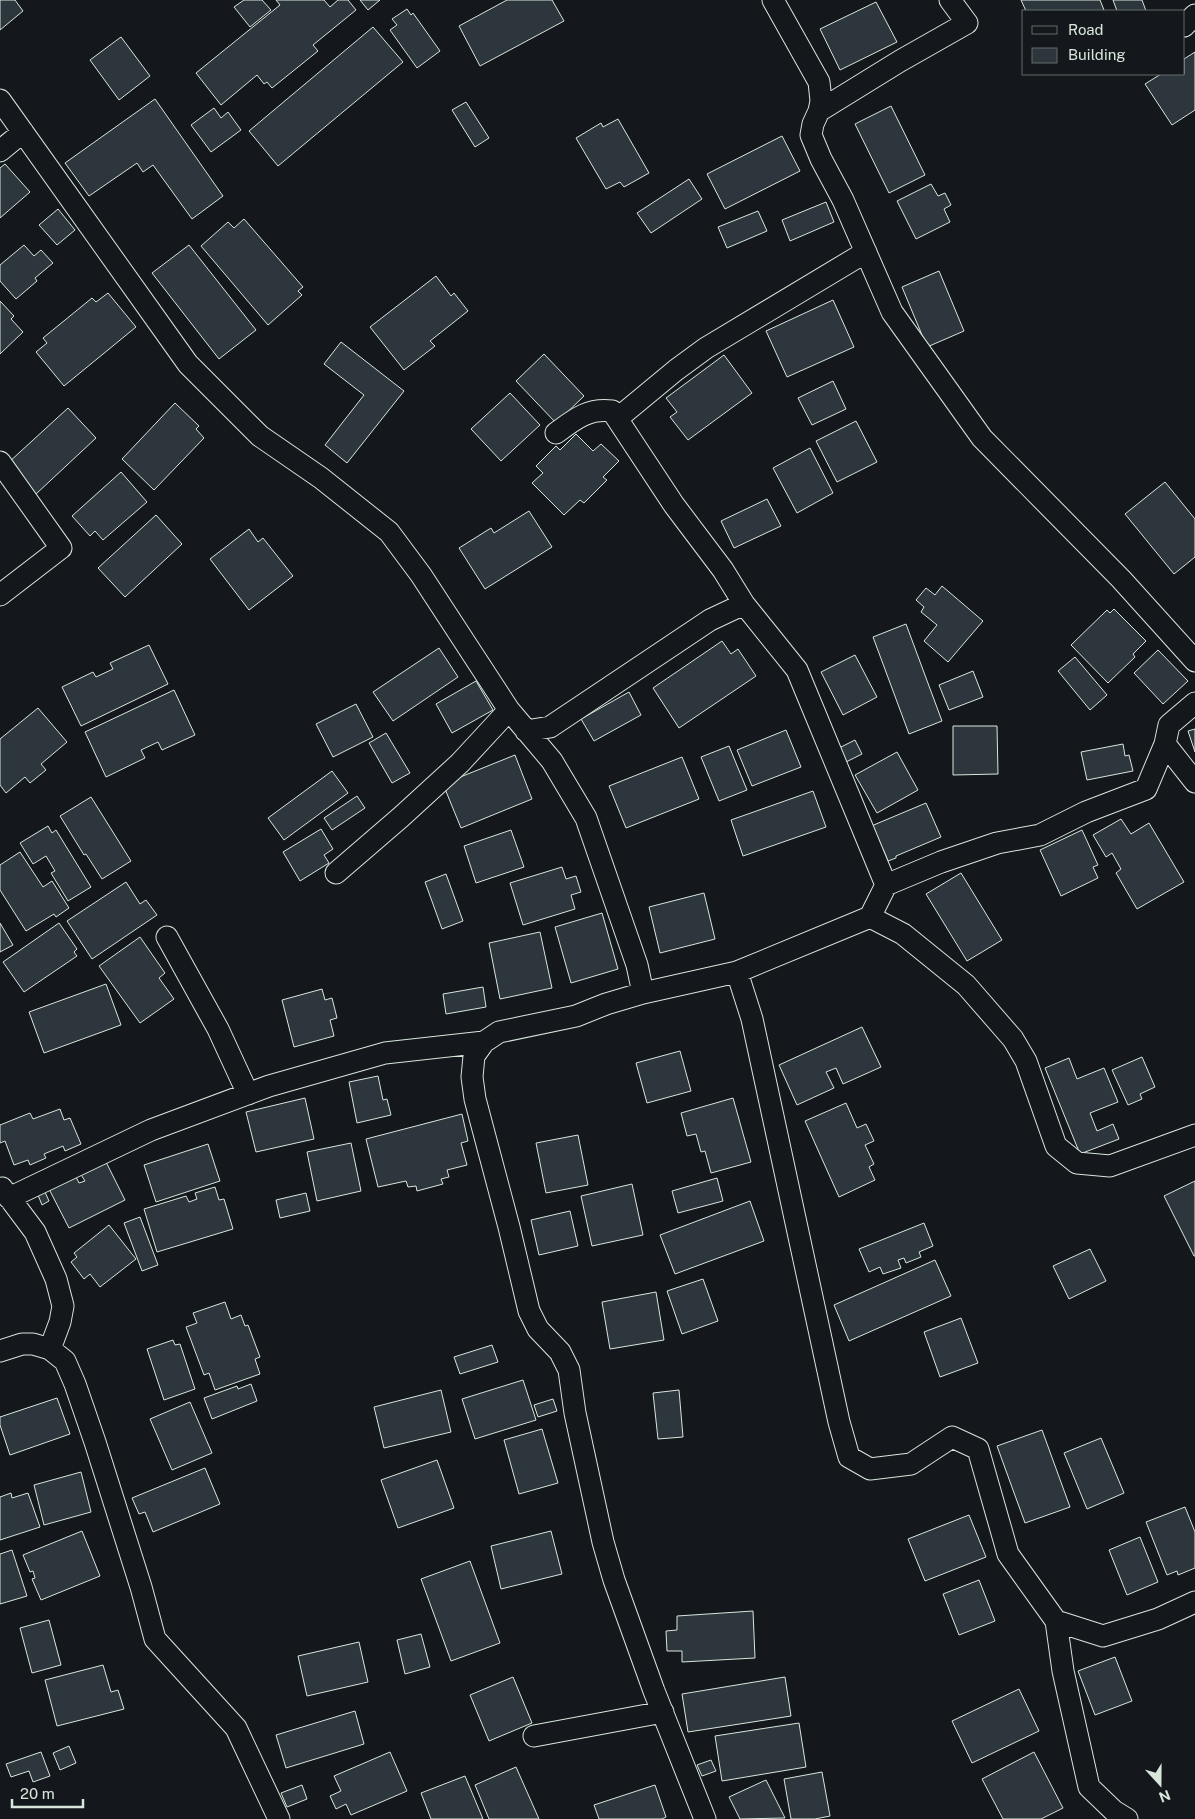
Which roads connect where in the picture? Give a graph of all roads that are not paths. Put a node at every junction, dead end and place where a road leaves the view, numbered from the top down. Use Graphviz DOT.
graph roads {
  1 [pos="773,0"];
  2 [pos="950,0"];
  3 [pos="1195,15"];
  4 [pos="1185,25"];
  5 [pos="0,100"];
  6 [pos="819,111"];
  7 [pos="24,132"];
  8 [pos="0,151"];
  9 [pos="866,252"];
  10 [pos="618,418"];
  11 [pos="556,433"];
  12 [pos="0,462"];
  13 [pos="0,595"];
  14 [pos="744,604"];
  15 [pos="1195,661"];
  16 [pos="1195,703"];
  17 [pos="509,710"];
  18 [pos="526,731"];
  19 [pos="1165,744"];
  20 [pos="1195,782"];
  21 [pos="336,873"];
  22 [pos="886,885"];
  23 [pos="870,917"];
  24 [pos="167,937"];
  25 [pos="737,972"];
  26 [pos="643,993"];
  27 [pos="484,1042"];
  28 [pos="248,1094"];
  29 [pos="1195,1134"];
  30 [pos="4,1192"];
  31 [pos="50,1349"];
  32 [pos="0,1351"];
  33 [pos="1195,1602"];
  34 [pos="1056,1621"];
  35 [pos="663,1712"];
  36 [pos="534,1736"];
  37 [pos="279,1819"];
  38 [pos="705,1819"];
  39 [pos="1127,1819"];
  1 -- 6 [label="street"];
  2 -- 6 [label="street"];
  3 -- 4 [label="street"];
  5 -- 7 [label="street"];
  6 -- 9 [label="street"];
  7 -- 8 [label="street"];
  7 -- 17 [label="street"];
  9 -- 10 [label="street"];
  9 -- 15 [label="street"];
  10 -- 11 [label="street"];
  10 -- 14 [label="street"];
  12 -- 13 [label="street"];
  14 -- 18 [label="street"];
  14 -- 22 [label="street"];
  16 -- 19 [label="street"];
  17 -- 18 [label="street"];
  17 -- 21 [label="street"];
  18 -- 26 [label="street"];
  19 -- 20 [label="street"];
  19 -- 22 [label="street"];
  22 -- 23 [label="street"];
  23 -- 25 [label="street"];
  23 -- 29 [label="street"];
  24 -- 28 [label="street"];
  25 -- 26 [label="street"];
  25 -- 34 [label="street"];
  26 -- 27 [label="street"];
  27 -- 28 [label="street"];
  27 -- 35 [label="street"];
  28 -- 30 [label="street"];
  30 -- 31 [label="street"];
  31 -- 32 [label="street"];
  31 -- 37 [label="street"];
  33 -- 34 [label="street"];
  34 -- 39 [label="street"];
  35 -- 36 [label="street"];
  35 -- 38 [label="street"];
}
